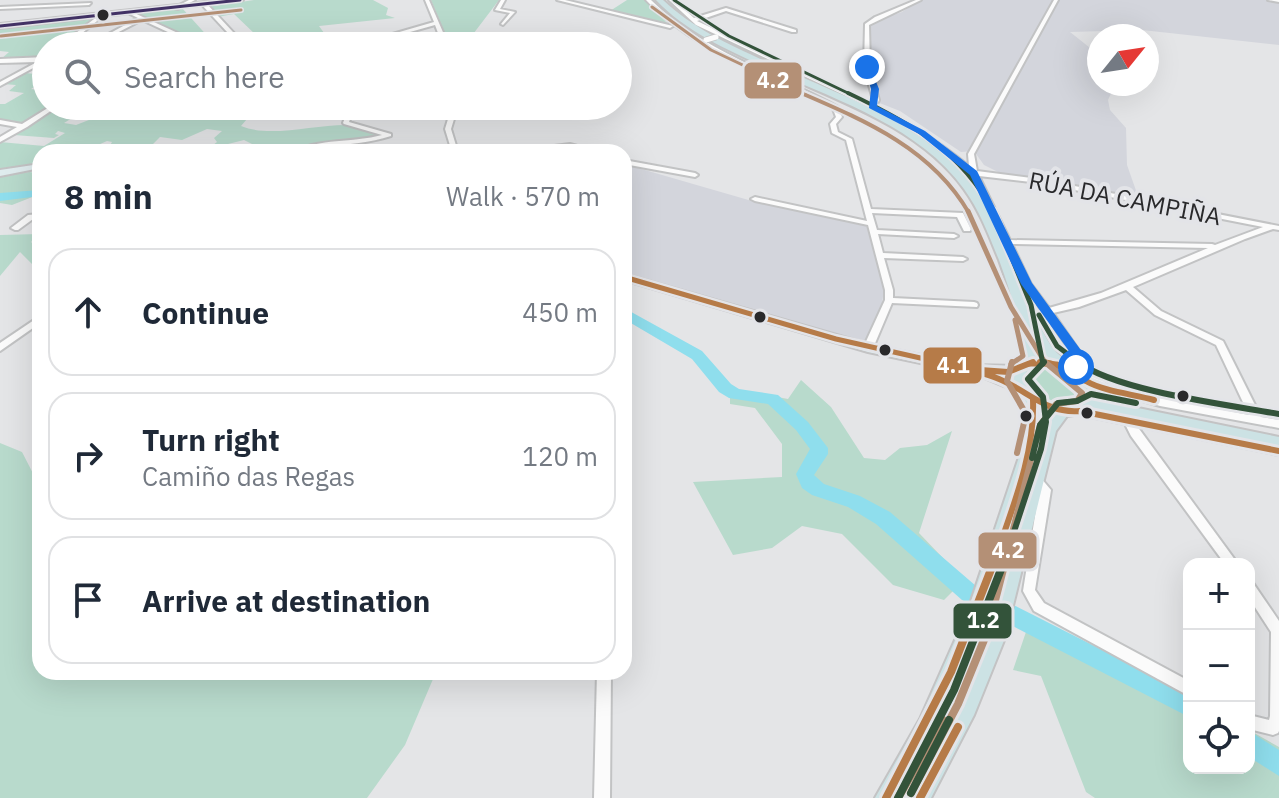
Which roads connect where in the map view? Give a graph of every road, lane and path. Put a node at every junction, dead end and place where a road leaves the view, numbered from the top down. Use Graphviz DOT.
graph roads {
  1 [pos="193,0"];
  2 [pos="240,0"];
  3 [pos="427,0"];
  4 [pos="503,0"];
  5 [pos="559,0"];
  6 [pos="648,0"];
  7 [pos="659,0"];
  8 [pos="671,0"];
  9 [pos="919,0"];
  10 [pos="1056,0"];
  11 [pos="1270,0"];
  12 [pos="1279,1"];
  13 [pos="91,2"];
  14 [pos="204,4"];
  15 [pos="0,8"];
  16 [pos="176,8"];
  17 [pos="132,13"];
  18 [pos="100,17"];
  19 [pos="141,18"];
  20 [pos="70,20"];
  21 [pos="694,20"];
  22 [pos="436,23"];
  23 [pos="503,24"];
  24 [pos="673,25"];
  25 [pos="0,26"];
  26 [pos="794,31"];
  27 [pos="81,32"];
  28 [pos="114,32"];
  29 [pos="172,32"];
  30 [pos="230,32"];
  31 [pos="404,32"];
  32 [pos="440,32"];
  33 [pos="719,36"];
  34 [pos="704,41"];
  35 [pos="32,60"];
  36 [pos="0,61"];
  37 [pos="32,67"];
  38 [pos="0,84"];
  39 [pos="872,107"];
  40 [pos="34,120"];
  41 [pos="347,120"];
  42 [pos="451,120"];
  43 [pos="0,122"];
  44 [pos="25,126"];
  45 [pos="0,140"];
  46 [pos="328,144"];
  47 [pos="453,144"];
  48 [pos="632,163"];
  49 [pos="32,167"];
  50 [pos="0,173"];
  51 [pos="974,173"];
  52 [pos="695,175"];
  53 [pos="755,199"];
  54 [pos="870,211"];
  55 [pos="32,217"];
  56 [pos="1276,227"];
  57 [pos="15,228"];
  58 [pos="874,228"];
  59 [pos="967,229"];
  60 [pos="954,236"];
  61 [pos="1006,242"];
  62 [pos="1215,246"];
  63 [pos="880,255"];
  64 [pos="963,259"];
  65 [pos="632,279"];
  66 [pos="1129,288"];
  67 [pos="889,300"];
  68 [pos="1021,304"];
  69 [pos="974,305"];
  70 [pos="1046,312"];
  71 [pos="32,325"];
  72 [pos="1,347"];
  73 [pos="868,348"];
  74 [pos="1077,355"];
  75 [pos="1034,362"];
  76 [pos="1068,368"];
  77 [pos="968,369"];
  78 [pos="1019,370"];
  79 [pos="1027,395"];
  80 [pos="1092,395"];
  81 [pos="1062,412"];
  82 [pos="1257,420"];
  83 [pos="1129,421"];
  84 [pos="1279,424"];
  85 [pos="1279,433"];
  86 [pos="1279,443"];
  87 [pos="1279,451"];
  88 [pos="1036,480"];
  89 [pos="1228,558"];
  90 [pos="1255,594"];
  91 [pos="1274,615"];
  92 [pos="604,680"];
  93 [pos="1183,686"];
  94 [pos="1255,724"];
  95 [pos="602,798"];
  96 [pos="886,798"];
  97 [pos="920,798"];
  1 -- 16 [label="street"];
  2 -- 14 [label="main road"];
  3 -- 22 [label="street"];
  4 -- 23 [label="street"];
  5 -- 24 [label="street"];
  6 -- 24 [label="street"];
  7 -- 68 [label="highway"];
  8 -- 21 [label="street"];
  9 -- 39 [label="street"];
  10 -- 51 [label="street"];
  11 -- 12 [label="street"];
  13 -- 15 [label="street"];
  13 -- 20 [label="street"];
  14 -- 16 [label="main road"];
  14 -- 30 [label="street"];
  16 -- 17 [label="main road"];
  17 -- 18 [label="main road"];
  17 -- 19 [label="street"];
  18 -- 20 [label="main road"];
  18 -- 27 [label="street"];
  19 -- 28 [label="street"];
  19 -- 29 [label="street"];
  20 -- 25 [label="main road"];
  21 -- 26 [label="street"];
  21 -- 33 [label="street"];
  22 -- 31 [label="street"];
  22 -- 32 [label="street"];
  24 -- 34 [label="street"];
  33 -- 34 [label="street, bridge"];
  33 -- 39 [label="street"];
  34 -- 54 [label="street"];
  35 -- 36 [label="street"];
  37 -- 38 [label="street"];
  39 -- 51 [label="street"];
  40 -- 44 [label="street"];
  41 -- 46 [label="street"];
  42 -- 47 [label="street"];
  43 -- 44 [label="street"];
  44 -- 45 [label="street"];
  48 -- 52 [label="street"];
  49 -- 50 [label="main road"];
  51 -- 56 [label="street, RÚA DA CAMPIÑA"];
  51 -- 61 [label="street"];
  53 -- 58 [label="street"];
  54 -- 58 [label="street"];
  54 -- 59 [label="street"];
  55 -- 57 [label="street"];
  56 -- 62 [label="street"];
  58 -- 60 [label="street"];
  58 -- 63 [label="street"];
  61 -- 62 [label="street"];
  61 -- 70 [label="street"];
  62 -- 66 [label="street"];
  63 -- 64 [label="street"];
  63 -- 67 [label="street"];
  65 -- 73 [label="main road"];
  66 -- 70 [label="street"];
  66 -- 82 [label="street"];
  67 -- 69 [label="street"];
  67 -- 73 [label="street"];
  68 -- 75 [label="highway"];
  68 -- 76 [label="highway"];
  70 -- 74 [label="street"];
  71 -- 72 [label="street"];
  73 -- 77 [label="main road"];
  74 -- 76 [label="street"];
  74 -- 80 [label="street"];
  75 -- 76 [label="highway"];
  75 -- 78 [label="highway"];
  76 -- 80 [label="highway"];
  77 -- 78 [label="main road"];
  77 -- 79 [label="main road"];
  78 -- 79 [label="highway"];
  79 -- 81 [label="highway"];
  79 -- 96 [label="highway"];
  80 -- 81 [label="highway"];
  80 -- 82 [label="street"];
  80 -- 83 [label="street"];
  80 -- 85 [label="highway"];
  80 -- 86 [label="highway"];
  81 -- 88 [label="highway"];
  82 -- 84 [label="street"];
  83 -- 87 [label="street"];
  83 -- 89 [label="street"];
  88 -- 93 [label="street"];
  88 -- 97 [label="highway"];
  90 -- 91 [label="street"];
  91 -- 94 [label="street"];
  92 -- 95 [label="street"];
}
